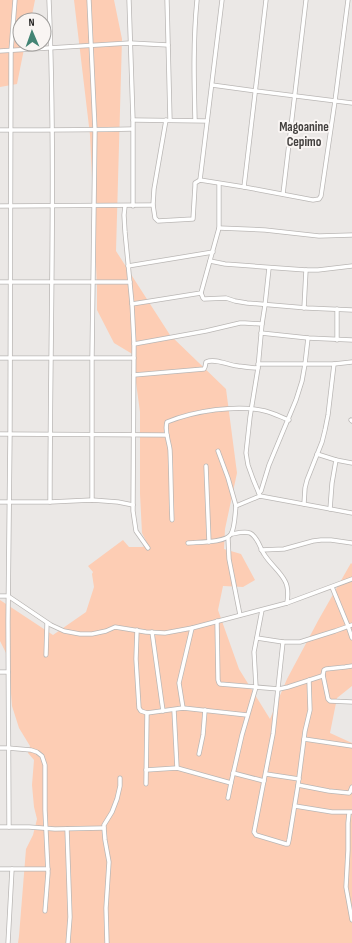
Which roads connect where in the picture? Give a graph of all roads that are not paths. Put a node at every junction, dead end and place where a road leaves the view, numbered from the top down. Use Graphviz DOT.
graph roads {
  1 [pos="15,0"];
  2 [pos="49,0"];
  3 [pos="89,0"];
  4 [pos="129,0"];
  5 [pos="167,0"];
  6 [pos="197,0"];
  7 [pos="222,0"];
  8 [pos="266,0"];
  9 [pos="306,0"];
  10 [pos="348,0"];
  11 [pos="50,12"];
  12 [pos="130,43"];
  13 [pos="168,45"];
  14 [pos="91,46"];
  15 [pos="52,48"];
  16 [pos="11,50"];
  17 [pos="0,51"];
  18 [pos="51,52"];
  19 [pos="212,85"];
  20 [pos="256,92"];
  21 [pos="294,96"];
  22 [pos="335,101"];
  23 [pos="352,103"];
  24 [pos="133,120"];
  25 [pos="168,120"];
  26 [pos="196,120"];
  27 [pos="207,121"];
  28 [pos="52,129"];
  29 [pos="132,129"];
  30 [pos="0,130"];
  31 [pos="12,130"];
  32 [pos="95,130"];
  33 [pos="200,180"];
  34 [pos="219,184"];
  35 [pos="244,187"];
  36 [pos="283,194"];
  37 [pos="0,206"];
  38 [pos="11,206"];
  39 [pos="52,206"];
  40 [pos="94,206"];
  41 [pos="126,206"];
  42 [pos="133,206"];
  43 [pos="153,206"];
  44 [pos="219,228"];
  45 [pos="352,235"];
  46 [pos="213,252"];
  47 [pos="210,261"];
  48 [pos="128,266"];
  49 [pos="352,266"];
  50 [pos="269,268"];
  51 [pos="306,270"];
  52 [pos="51,281"];
  53 [pos="0,282"];
  54 [pos="10,282"];
  55 [pos="93,282"];
  56 [pos="130,282"];
  57 [pos="201,293"];
  58 [pos="132,304"];
  59 [pos="265,305"];
  60 [pos="304,308"];
  61 [pos="337,309"];
  62 [pos="352,310"];
  63 [pos="262,324"];
  64 [pos="261,333"];
  65 [pos="308,338"];
  66 [pos="336,340"];
  67 [pos="352,340"];
  68 [pos="134,344"];
  69 [pos="0,358"];
  70 [pos="10,358"];
  71 [pos="51,358"];
  72 [pos="92,358"];
  73 [pos="134,358"];
  74 [pos="352,362"];
  75 [pos="305,364"];
  76 [pos="334,364"];
  77 [pos="258,366"];
  78 [pos="134,375"];
  79 [pos="252,408"];
  80 [pos="289,420"];
  81 [pos="0,434"];
  82 [pos="10,434"];
  83 [pos="50,434"];
  84 [pos="92,434"];
  85 [pos="133,434"];
  86 [pos="167,434"];
  87 [pos="218,451"];
  88 [pos="317,454"];
  89 [pos="336,460"];
  90 [pos="352,463"];
  91 [pos="206,466"];
  92 [pos="259,494"];
  93 [pos="92,500"];
  94 [pos="0,502"];
  95 [pos="9,502"];
  96 [pos="50,502"];
  97 [pos="304,504"];
  98 [pos="133,505"];
  99 [pos="236,506"];
  100 [pos="330,509"];
  101 [pos="352,513"];
  102 [pos="172,520"];
  103 [pos="232,534"];
  104 [pos="228,538"];
  105 [pos="188,542"];
  106 [pos="209,542"];
  107 [pos="352,543"];
  108 [pos="148,548"];
  109 [pos="262,550"];
  110 [pos="352,579"];
  111 [pos="332,587"];
  112 [pos="0,596"];
  113 [pos="8,596"];
  114 [pos="287,603"];
  115 [pos="262,610"];
  116 [pos="240,615"];
  117 [pos="217,621"];
  118 [pos="47,623"];
  119 [pos="350,625"];
  120 [pos="192,628"];
  121 [pos="137,630"];
  122 [pos="152,632"];
  123 [pos="257,638"];
  124 [pos="352,638"];
  125 [pos="283,642"];
  126 [pos="46,655"];
  127 [pos="352,666"];
  128 [pos="0,672"];
  129 [pos="8,672"];
  130 [pos="324,675"];
  131 [pos="309,680"];
  132 [pos="256,687"];
  133 [pos="279,689"];
  134 [pos="352,702"];
  135 [pos="183,708"];
  136 [pos="174,710"];
  137 [pos="205,710"];
  138 [pos="163,711"];
  139 [pos="147,713"];
  140 [pos="247,715"];
  141 [pos="304,739"];
  142 [pos="352,746"];
  143 [pos="0,748"];
  144 [pos="8,748"];
  145 [pos="199,754"];
  146 [pos="177,768"];
  147 [pos="146,770"];
  148 [pos="233,773"];
  149 [pos="266,774"];
  150 [pos="120,778"];
  151 [pos="299,779"];
  152 [pos="264,781"];
  153 [pos="231,783"];
  154 [pos="146,784"];
  155 [pos="298,785"];
  156 [pos="352,787"];
  157 [pos="228,798"];
  158 [pos="295,806"];
  159 [pos="350,812"];
  160 [pos="0,827"];
  161 [pos="9,827"];
  162 [pos="45,828"];
  163 [pos="104,828"];
  164 [pos="67,829"];
  165 [pos="0,869"];
  166 [pos="12,869"];
  167 [pos="48,869"];
  168 [pos="45,911"];
  169 [pos="352,920"];
  170 [pos="8,943"];
  171 [pos="68,943"];
  172 [pos="108,943"];
  1 -- 16 [label="street"];
  2 -- 11 [label="street"];
  3 -- 14 [label="street"];
  4 -- 12 [label="street"];
  5 -- 13 [label="street"];
  6 -- 26 [label="street"];
  7 -- 19 [label="street"];
  8 -- 20 [label="street"];
  9 -- 21 [label="street"];
  10 -- 22 [label="street"];
  12 -- 13 [label="street"];
  12 -- 14 [label="street"];
  12 -- 24 [label="street"];
  13 -- 25 [label="street"];
  14 -- 15 [label="street"];
  14 -- 32 [label="street"];
  16 -- 17 [label="street"];
  16 -- 31 [label="street"];
  18 -- 28 [label="street"];
  19 -- 20 [label="street"];
  19 -- 27 [label="street"];
  20 -- 21 [label="street"];
  20 -- 35 [label="street"];
  21 -- 22 [label="street"];
  21 -- 36 [label="street"];
  22 -- 23 [label="street"];
  22 -- 36 [label="street"];
  24 -- 25 [label="street"];
  24 -- 29 [label="street"];
  25 -- 26 [label="street"];
  25 -- 43 [label="street"];
  26 -- 27 [label="street"];
  27 -- 33 [label="street"];
  28 -- 31 [label="street"];
  28 -- 32 [label="street"];
  28 -- 39 [label="street"];
  29 -- 32 [label="street"];
  29 -- 42 [label="street"];
  30 -- 31 [label="street"];
  31 -- 38 [label="street"];
  32 -- 40 [label="street"];
  33 -- 34 [label="street"];
  33 -- 43 [label="street"];
  34 -- 35 [label="street"];
  34 -- 44 [label="street"];
  35 -- 36 [label="street"];
  37 -- 38 [label="street"];
  38 -- 39 [label="street"];
  38 -- 54 [label="street"];
  39 -- 40 [label="street"];
  39 -- 52 [label="street"];
  40 -- 41 [label="street"];
  40 -- 55 [label="street"];
  41 -- 42 [label="street"];
  41 -- 48 [label="street"];
  42 -- 43 [label="street"];
  44 -- 45 [label="street"];
  44 -- 46 [label="street"];
  46 -- 47 [label="street"];
  46 -- 48 [label="street"];
  47 -- 50 [label="street"];
  47 -- 57 [label="street"];
  48 -- 56 [label="street"];
  49 -- 51 [label="street"];
  50 -- 51 [label="street"];
  50 -- 59 [label="street"];
  51 -- 60 [label="street"];
  52 -- 54 [label="street"];
  52 -- 55 [label="street"];
  52 -- 71 [label="street"];
  53 -- 54 [label="street"];
  54 -- 70 [label="street"];
  55 -- 56 [label="street"];
  55 -- 72 [label="street"];
  56 -- 58 [label="street"];
  57 -- 58 [label="street"];
  57 -- 59 [label="street"];
  58 -- 68 [label="street"];
  59 -- 60 [label="street"];
  59 -- 63 [label="street"];
  60 -- 61 [label="street"];
  61 -- 62 [label="street"];
  61 -- 66 [label="street"];
  63 -- 64 [label="street"];
  63 -- 68 [label="street"];
  64 -- 65 [label="street"];
  64 -- 77 [label="street"];
  65 -- 66 [label="street"];
  65 -- 75 [label="street"];
  66 -- 67 [label="street"];
  68 -- 73 [label="street"];
  69 -- 70 [label="street"];
  70 -- 71 [label="street"];
  70 -- 82 [label="street"];
  71 -- 72 [label="street"];
  71 -- 83 [label="street"];
  72 -- 73 [label="street"];
  72 -- 84 [label="street"];
  73 -- 78 [label="street"];
  74 -- 76 [label="street"];
  75 -- 76 [label="street"];
  75 -- 77 [label="street"];
  75 -- 80 [label="street"];
  76 -- 88 [label="street"];
  77 -- 78 [label="street"];
  77 -- 79 [label="street"];
  78 -- 85 [label="street"];
  79 -- 80 [label="street"];
  79 -- 86 [label="street"];
  79 -- 92 [label="street"];
  80 -- 92 [label="street"];
  81 -- 82 [label="street"];
  82 -- 83 [label="street"];
  82 -- 95 [label="street"];
  83 -- 84 [label="street"];
  83 -- 96 [label="street"];
  84 -- 85 [label="street"];
  84 -- 93 [label="street"];
  85 -- 86 [label="street"];
  85 -- 98 [label="street"];
  86 -- 102 [label="street"];
  87 -- 99 [label="street"];
  88 -- 89 [label="street"];
  88 -- 97 [label="street"];
  89 -- 90 [label="street"];
  89 -- 100 [label="street"];
  91 -- 106 [label="street"];
  92 -- 97 [label="street"];
  92 -- 99 [label="street"];
  93 -- 96 [label="street"];
  93 -- 98 [label="street"];
  94 -- 95 [label="street"];
  95 -- 96 [label="street"];
  95 -- 113 [label="street"];
  97 -- 100 [label="street"];
  98 -- 108 [label="street"];
  99 -- 103 [label="street"];
  100 -- 101 [label="street"];
  103 -- 104 [label="street"];
  103 -- 109 [label="street"];
  104 -- 106 [label="street"];
  104 -- 116 [label="street"];
  105 -- 106 [label="street"];
  107 -- 109 [label="street"];
  109 -- 114 [label="street"];
  110 -- 111 [label="street"];
  111 -- 114 [label="street"];
  111 -- 119 [label="street"];
  112 -- 113 [label="street"];
  113 -- 118 [label="street"];
  113 -- 129 [label="street"];
  114 -- 115 [label="street"];
  115 -- 116 [label="street"];
  115 -- 123 [label="street"];
  116 -- 117 [label="street"];
  117 -- 120 [label="street"];
  117 -- 132 [label="street"];
  118 -- 121 [label="street"];
  118 -- 126 [label="street"];
  119 -- 124 [label="street"];
  119 -- 125 [label="street"];
  120 -- 122 [label="street"];
  120 -- 135 [label="street"];
  121 -- 122 [label="street"];
  121 -- 139 [label="street"];
  122 -- 138 [label="street"];
  123 -- 125 [label="street"];
  123 -- 132 [label="street"];
  125 -- 133 [label="street"];
  127 -- 130 [label="street"];
  128 -- 129 [label="street"];
  129 -- 144 [label="street"];
  130 -- 131 [label="street"];
  130 -- 134 [label="street"];
  131 -- 133 [label="street"];
  131 -- 141 [label="street"];
  132 -- 133 [label="street"];
  132 -- 140 [label="street"];
  133 -- 149 [label="street"];
  135 -- 136 [label="street"];
  135 -- 137 [label="street"];
  136 -- 138 [label="street"];
  136 -- 146 [label="street"];
  137 -- 140 [label="street"];
  137 -- 145 [label="street"];
  138 -- 139 [label="street"];
  139 -- 147 [label="street"];
  140 -- 148 [label="street"];
  141 -- 142 [label="street"];
  141 -- 151 [label="street"];
  143 -- 144 [label="street"];
  144 -- 161 [label="street"];
  144 -- 162 [label="street"];
  146 -- 147 [label="street"];
  146 -- 153 [label="street"];
  147 -- 154 [label="street"];
  148 -- 152 [label="street"];
  148 -- 153 [label="street"];
  149 -- 151 [label="street"];
  149 -- 152 [label="street"];
  150 -- 163 [label="street"];
  151 -- 155 [label="street"];
  152 -- 158 [label="street"];
  153 -- 157 [label="street"];
  155 -- 156 [label="street"];
  155 -- 158 [label="street"];
  158 -- 159 [label="street"];
  159 -- 169 [label="street"];
  160 -- 161 [label="street"];
  161 -- 162 [label="street"];
  162 -- 164 [label="street"];
  162 -- 167 [label="street"];
  163 -- 164 [label="street"];
  163 -- 172 [label="street"];
  164 -- 171 [label="street"];
  165 -- 166 [label="street"];
  166 -- 167 [label="street"];
  166 -- 170 [label="street"];
  167 -- 168 [label="street"];
}
